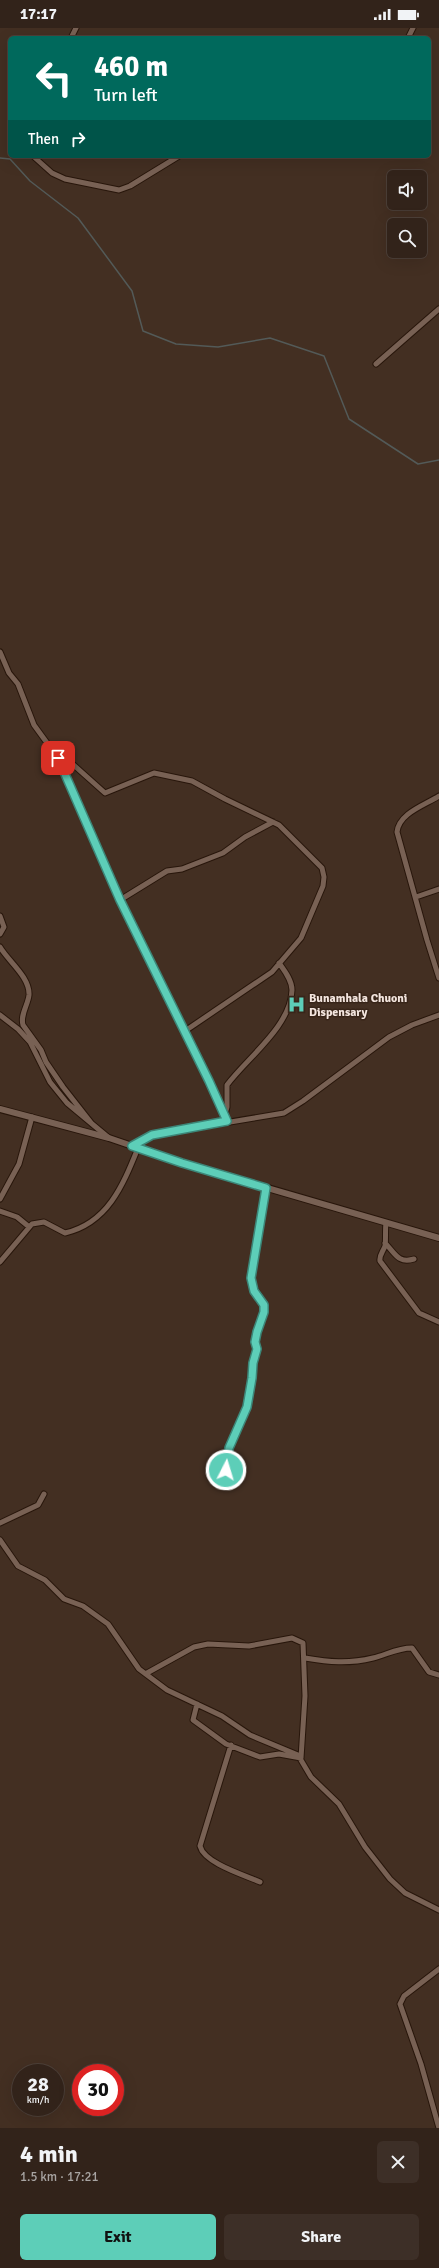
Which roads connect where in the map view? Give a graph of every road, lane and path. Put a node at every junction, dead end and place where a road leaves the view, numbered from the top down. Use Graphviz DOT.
graph roads {
  1 [pos="35,158"];
  2 [pos="176,158"];
  3 [pos="439,309"];
  4 [pos="376,364"];
  5 [pos="0,652"];
  6 [pos="58,758"];
  7 [pos="439,796"];
  8 [pos="273,822"];
  9 [pos="439,889"];
  10 [pos="416,897"];
  11 [pos="120,900"];
  12 [pos="0,916"];
  13 [pos="0,934"];
  14 [pos="0,947"];
  15 [pos="279,963"];
  16 [pos="439,978"];
  17 [pos="0,1015"];
  18 [pos="439,1015"];
  19 [pos="185,1031"];
  20 [pos="0,1109"];
  21 [pos="224,1114"];
  22 [pos="32,1117"];
  23 [pos="227,1121"];
  24 [pos="92,1124"];
  25 [pos="109,1138"];
  26 [pos="135,1147"];
  27 [pos="266,1188"];
  28 [pos="0,1199"];
  29 [pos="0,1211"];
  30 [pos="386,1223"];
  31 [pos="28,1226"];
  32 [pos="439,1238"];
  33 [pos="385,1243"];
  34 [pos="414,1259"];
  35 [pos="0,1262"];
  36 [pos="439,1322"];
  37 [pos="226,1470"];
  38 [pos="44,1494"];
  39 [pos="0,1523"];
  40 [pos="0,1540"];
  41 [pos="305,1658"];
  42 [pos="147,1673"];
  43 [pos="439,1675"];
  44 [pos="197,1704"];
  45 [pos="231,1745"];
  46 [pos="301,1758"];
  47 [pos="260,1882"];
  48 [pos="439,1910"];
  49 [pos="439,1969"];
  50 [pos="439,2128"];
  1 -- 2 [label="street"];
  3 -- 4 [label="street"];
  5 -- 6 [label="street"];
  6 -- 8 [label="street"];
  6 -- 11 [label="street"];
  7 -- 10 [label="street"];
  8 -- 11 [label="street"];
  8 -- 15 [label="street"];
  9 -- 10 [label="street"];
  10 -- 16 [label="street"];
  11 -- 19 [label="street"];
  12 -- 13 [label="street"];
  14 -- 24 [label="street"];
  15 -- 19 [label="street"];
  15 -- 21 [label="street"];
  17 -- 24 [label="street"];
  18 -- 23 [label="street"];
  19 -- 21 [label="street"];
  20 -- 22 [label="street"];
  21 -- 23 [label="street"];
  22 -- 25 [label="street"];
  22 -- 28 [label="street"];
  23 -- 26 [label="street"];
  24 -- 25 [label="street"];
  25 -- 26 [label="street"];
  26 -- 27 [label="street"];
  26 -- 31 [label="street"];
  27 -- 30 [label="street"];
  27 -- 37 [label="street"];
  29 -- 31 [label="street"];
  30 -- 32 [label="street"];
  30 -- 33 [label="street"];
  31 -- 35 [label="street"];
  33 -- 34 [label="street"];
  33 -- 36 [label="street"];
  38 -- 39 [label="street"];
  40 -- 42 [label="street"];
  41 -- 42 [label="street"];
  41 -- 43 [label="street"];
  41 -- 46 [label="street"];
  42 -- 44 [label="street"];
  44 -- 45 [label="street"];
  44 -- 46 [label="street"];
  45 -- 46 [label="street"];
  45 -- 47 [label="street"];
  46 -- 48 [label="street"];
  49 -- 50 [label="street"];
}
